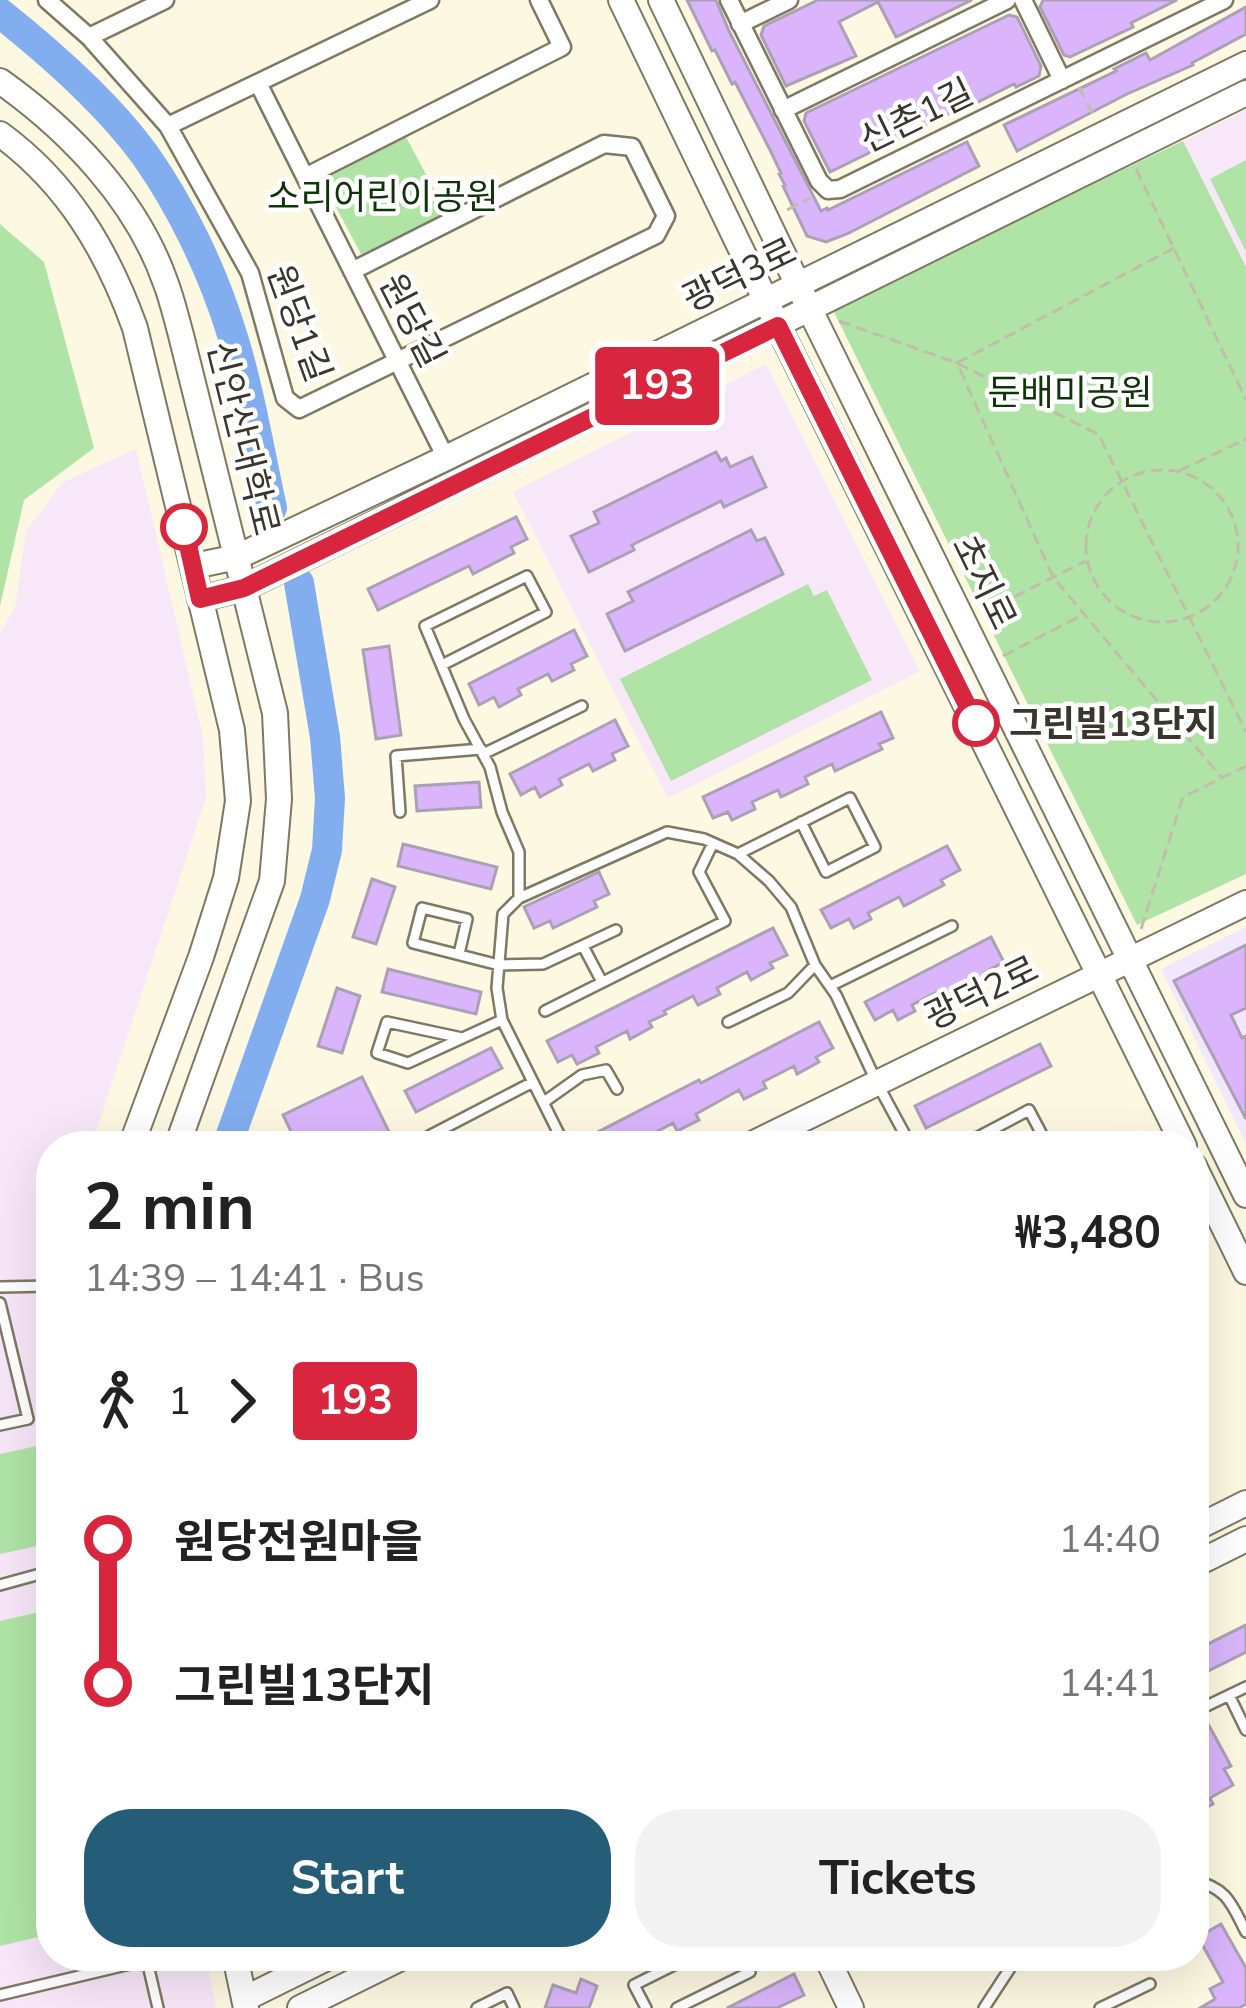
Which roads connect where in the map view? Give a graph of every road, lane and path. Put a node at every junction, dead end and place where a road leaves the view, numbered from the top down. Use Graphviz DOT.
graph roads {
  1 [pos="47,0"];
  2 [pos="165,0"];
  3 [pos="430,0"];
  4 [pos="539,0"];
  5 [pos="621,0"];
  6 [pos="661,0"];
  7 [pos="729,0"];
  8 [pos="788,0"];
  9 [pos="1007,0"];
  10 [pos="1023,0"];
  11 [pos="1224,0"];
  12 [pos="740,24"];
  13 [pos="89,37"];
  14 [pos="1246,64"];
  15 [pos="1068,78"];
  16 [pos="0,81"];
  17 [pos="258,83"];
  18 [pos="1246,93"];
  19 [pos="783,110"];
  20 [pos="168,126"];
  21 [pos="0,134"];
  22 [pos="1103,135"];
  23 [pos="1128,152"];
  24 [pos="305,177"];
  25 [pos="828,190"];
  26 [pos="767,220"];
  27 [pos="1174,248"];
  28 [pos="352,271"];
  29 [pos="798,285"];
  30 [pos="766,301"];
  31 [pos="810,310"];
  32 [pos="778,326"];
  33 [pos="397,360"];
  34 [pos="957,363"];
  35 [pos="1246,400"];
  36 [pos="1246,440"];
  37 [pos="446,458"];
  38 [pos="1178,472"];
  39 [pos="1122,482"];
  40 [pos="1238,550"];
  41 [pos="1246,553"];
  42 [pos="237,557"];
  43 [pos="1087,560"];
  44 [pos="194,566"];
  45 [pos="1053,577"];
  46 [pos="244,588"];
  47 [pos="200,599"];
  48 [pos="1084,614"];
  49 [pos="1189,618"];
  50 [pos="964,622"];
  51 [pos="442,665"];
  52 [pos="985,665"];
  53 [pos="582,706"];
  54 [pos="1246,732"];
  55 [pos="482,752"];
  56 [pos="1246,766"];
  57 [pos="1222,778"];
  58 [pos="400,812"];
  59 [pos="802,822"];
  60 [pos="713,843"];
  61 [pos="738,854"];
  62 [pos="519,898"];
  63 [pos="1246,904"];
  64 [pos="952,926"];
  65 [pos="616,930"];
  66 [pos="583,946"];
  67 [pos="459,954"];
  68 [pos="1131,959"];
  69 [pos="499,965"];
  70 [pos="815,965"];
  71 [pos="1101,974"];
  72 [pos="602,982"];
  73 [pos="830,986"];
  74 [pos="545,1011"];
  75 [pos="502,1020"];
  76 [pos="728,1022"];
  77 [pos="462,1038"];
  78 [pos="533,1082"];
  79 [pos="877,1083"];
  80 [pos="616,1089"];
  81 [pos="544,1102"];
  82 [pos="136,1131"];
  83 [pos="182,1131"];
  84 [pos="440,1131"];
  85 [pos="558,1131"];
  86 [pos="779,1131"];
  87 [pos="903,1131"];
  88 [pos="989,1131"];
  89 [pos="1040,1131"];
  90 [pos="1177,1131"];
  91 [pos="1246,1195"];
  92 [pos="1209,1197"];
  93 [pos="1246,1273"];
  94 [pos="36,1286"];
  95 [pos="0,1287"];
  96 [pos="0,1303"];
  97 [pos="0,1425"];
  98 [pos="1246,1503"];
  99 [pos="1209,1522"];
  100 [pos="1246,1539"];
  101 [pos="1209,1558"];
  102 [pos="36,1575"];
  103 [pos="0,1585"];
  104 [pos="1246,1687"];
  105 [pos="1228,1696"];
  106 [pos="1209,1705"];
  107 [pos="1246,1730"];
  108 [pos="1209,1884"];
  109 [pos="1246,1932"];
  110 [pos="95,1971"];
  111 [pos="150,1971"];
  112 [pos="238,1971"];
  113 [pos="283,1971"];
  114 [pos="290,1971"];
  115 [pos="374,1971"];
  116 [pos="661,1971"];
  117 [pos="750,1971"];
  118 [pos="833,1971"];
  119 [pos="1008,1971"];
  120 [pos="1150,1984"];
  121 [pos="0,1995"];
  122 [pos="245,2003"];
  123 [pos="158,2008"];
  124 [pos="299,2008"];
  125 [pos="477,2008"];
  126 [pos="514,2008"];
  127 [pos="646,2008"];
  128 [pos="677,2008"];
  129 [pos="851,2008"];
  130 [pos="985,2008"];
  131 [pos="1100,2008"];
  1 -- 13 [label="street, 원당1길"];
  2 -- 13 [label="street"];
  3 -- 17 [label="street"];
  4 -- 24 [label="street"];
  5 -- 30 [label="street, 초지로"];
  6 -- 26 [label="street, 초지로"];
  7 -- 12 [label="street, 신촌1길"];
  8 -- 12 [label="street"];
  9 -- 19 [label="street"];
  10 -- 15 [label="street"];
  11 -- 15 [label="street, 신촌1길"];
  12 -- 19 [label="street, 신촌1길"];
  13 -- 20 [label="street, 원당1길"];
  14 -- 22 [label="street, 광덕3로"];
  15 -- 22 [label="path"];
  15 -- 25 [label="street, 신촌1길"];
  16 -- 42 [label="street, 신안산대학로"];
  17 -- 20 [label="street"];
  17 -- 24 [label="street, 원당길"];
  18 -- 23 [label="street, 광덕3로"];
  19 -- 25 [label="street, 신촌1길"];
  20 -- 33 [label="street, 원당1길"];
  21 -- 44 [label="street"];
  22 -- 29 [label="street, 광덕3로"];
  23 -- 27 [label="path"];
  23 -- 31 [label="street, 광덕3로"];
  24 -- 28 [label="street, 원당길"];
  25 -- 26 [label="path"];
  26 -- 29 [label="street, 초지로"];
  27 -- 34 [label="path"];
  27 -- 35 [label="path"];
  28 -- 33 [label="street, 원당길"];
  28 -- 33 [label="street"];
  29 -- 30 [label="street, 광덕3로"];
  29 -- 31 [label="street, 초지로"];
  30 -- 32 [label="street, 초지로"];
  30 -- 37 [label="street, 광덕3로"];
  31 -- 32 [label="street, 광덕3로"];
  31 -- 34 [label="path"];
  31 -- 50 [label="street, 초지로"];
  32 -- 46 [label="street, 광덕3로"];
  32 -- 71 [label="street, 초지로"];
  33 -- 37 [label="street, 원당길"];
  34 -- 39 [label="path"];
  34 -- 45 [label="path"];
  36 -- 38 [label="path"];
  37 -- 42 [label="street, 광덕3로"];
  38 -- 39 [label="path"];
  38 -- 40 [label="path"];
  39 -- 43 [label="path"];
  39 -- 49 [label="path"];
  40 -- 41 [label="path"];
  40 -- 49 [label="path"];
  42 -- 44 [label="street, 광덕3로"];
  42 -- 46 [label="street, 신안산대학로"];
  43 -- 45 [label="path"];
  43 -- 49 [label="path"];
  44 -- 47 [label="street"];
  45 -- 48 [label="path"];
  45 -- 50 [label="path"];
  46 -- 47 [label="street, 광덕3로"];
  46 -- 83 [label="street, 신안산대학로"];
  47 -- 82 [label="street"];
  48 -- 52 [label="path"];
  48 -- 57 [label="path"];
  49 -- 54 [label="path"];
  50 -- 52 [label="street, 초지로"];
  51 -- 51 [label="lane"];
  51 -- 55 [label="lane"];
  52 -- 68 [label="street, 초지로"];
  53 -- 55 [label="lane"];
  55 -- 58 [label="lane"];
  55 -- 62 [label="lane"];
  56 -- 57 [label="path"];
  57 -- 68 [label="path"];
  59 -- 59 [label="lane"];
  59 -- 61 [label="lane"];
  60 -- 61 [label="lane"];
  60 -- 62 [label="lane"];
  60 -- 72 [label="lane"];
  61 -- 70 [label="lane"];
  62 -- 69 [label="lane"];
  63 -- 68 [label="street, 광덕2로"];
  64 -- 73 [label="lane"];
  65 -- 66 [label="lane"];
  66 -- 69 [label="lane"];
  66 -- 72 [label="lane"];
  67 -- 67 [label="lane"];
  67 -- 69 [label="lane"];
  68 -- 71 [label="street, 광덕2로"];
  68 -- 91 [label="street, 초지로"];
  69 -- 75 [label="lane"];
  70 -- 73 [label="lane"];
  70 -- 76 [label="lane"];
  71 -- 79 [label="street, 광덕2로"];
  71 -- 90 [label="street, 초지로"];
  72 -- 74 [label="lane"];
  73 -- 79 [label="lane"];
  75 -- 77 [label="lane"];
  75 -- 78 [label="lane"];
  77 -- 77 [label="lane"];
  78 -- 81 [label="lane"];
  78 -- 84 [label="lane"];
  79 -- 86 [label="street, 광덕2로"];
  79 -- 87 [label="lane"];
  80 -- 81 [label="lane"];
  81 -- 85 [label="lane"];
  88 -- 89 [label="lane"];
  92 -- 93 [label="street"];
  94 -- 95 [label="lane"];
  96 -- 97 [label="lane"];
  98 -- 99 [label="street"];
  100 -- 101 [label="street"];
  102 -- 103 [label="lane"];
  104 -- 105 [label="lane"];
  105 -- 106 [label="lane"];
  105 -- 107 [label="lane"];
  108 -- 109 [label="lane"];
  110 -- 121 [label="lane"];
  111 -- 123 [label="lane"];
  112 -- 122 [label="street"];
  113 -- 122 [label="street"];
  114 -- 124 [label="street"];
  115 -- 124 [label="street"];
  116 -- 127 [label="lane"];
  117 -- 128 [label="lane"];
  118 -- 129 [label="street"];
  119 -- 130 [label="lane"];
  120 -- 131 [label="lane"];
  125 -- 126 [label="lane"];
}
